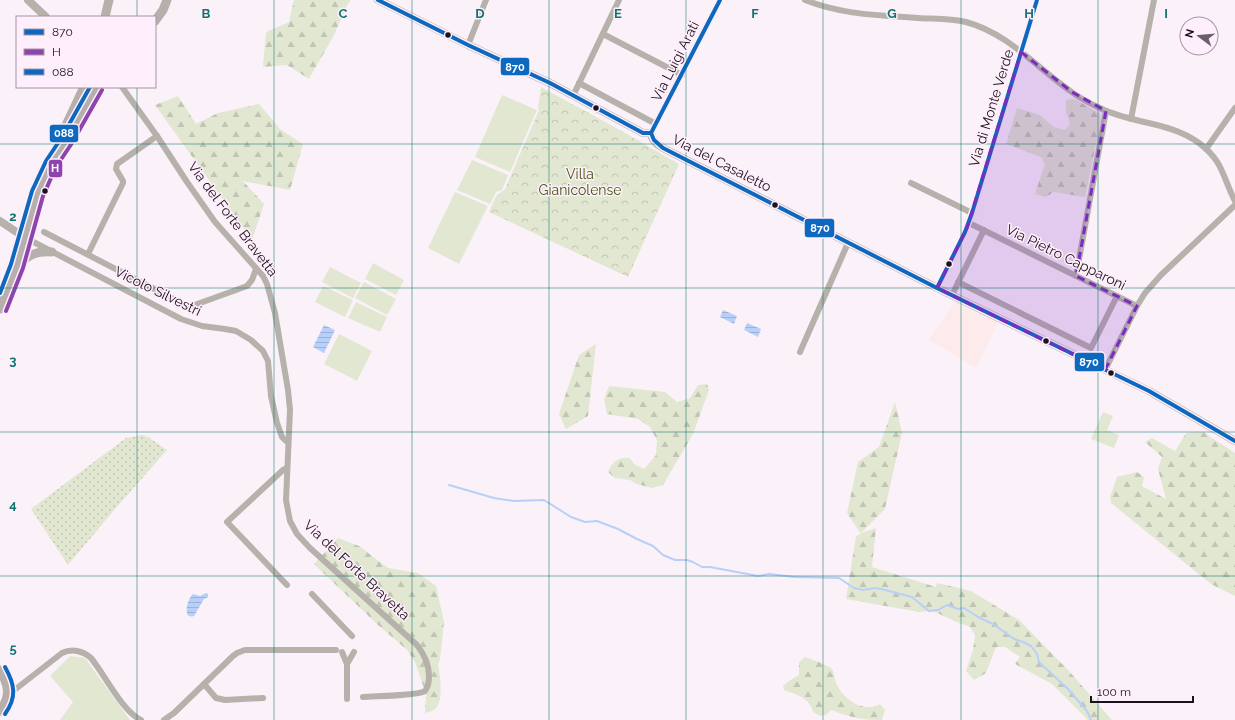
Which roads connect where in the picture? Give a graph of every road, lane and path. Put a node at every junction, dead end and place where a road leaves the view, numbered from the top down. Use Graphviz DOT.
graph roads {
  1 [pos="28,0"];
  2 [pos="109,0"];
  3 [pos="167,0"];
  4 [pos="378,0"];
  5 [pos="486,0"];
  6 [pos="619,0"];
  7 [pos="720,0"];
  8 [pos="805,0"];
  9 [pos="1036,0"];
  10 [pos="1154,0"];
  11 [pos="45,16"];
  12 [pos="105,16"];
  13 [pos="112,16"];
  14 [pos="156,20"];
  15 [pos="603,34"];
  16 [pos="468,45"];
  17 [pos="1021,52"];
  18 [pos="682,75"];
  19 [pos="580,82"];
  20 [pos="84,88"];
  21 [pos="96,88"];
  22 [pos="123,88"];
  23 [pos="573,96"];
  24 [pos="1235,108"];
  25 [pos="1106,111"];
  26 [pos="1131,119"];
  27 [pos="656,124"];
  28 [pos="651,133"];
  29 [pos="157,136"];
  30 [pos="1206,149"];
  31 [pos="51,164"];
  32 [pos="911,183"];
  33 [pos="1235,201"];
  34 [pos="1235,205"];
  35 [pos="972,213"];
  36 [pos="0,221"];
  37 [pos="969,223"];
  38 [pos="984,230"];
  39 [pos="44,232"];
  40 [pos="24,237"];
  41 [pos="848,243"];
  42 [pos="52,252"];
  43 [pos="88,254"];
  44 [pos="17,266"];
  45 [pos="256,269"];
  46 [pos="1076,276"];
  47 [pos="958,282"];
  48 [pos="937,288"];
  49 [pos="952,295"];
  50 [pos="1117,296"];
  51 [pos="1137,306"];
  52 [pos="0,310"];
  53 [pos="800,352"];
  54 [pos="1105,370"];
  55 [pos="288,441"];
  56 [pos="1235,441"];
  57 [pos="287,468"];
  58 [pos="287,585"];
  59 [pos="312,594"];
  60 [pos="352,636"];
  61 [pos="354,652"];
  62 [pos="347,664"];
  63 [pos="0,670"];
  64 [pos="204,684"];
  65 [pos="8,695"];
  66 [pos="363,696"];
  67 [pos="263,698"];
  68 [pos="347,698"];
  69 [pos="0,711"];
  70 [pos="141,720"];
  71 [pos="164,720"];
  1 -- 11 [label="street"];
  2 -- 12 [label="main road"];
  2 -- 13 [label="main road"];
  3 -- 14 [label="main road"];
  4 -- 16 [label="street"];
  5 -- 16 [label="street"];
  6 -- 15 [label="street"];
  7 -- 18 [label="street, Via Luigi Arati"];
  8 -- 17 [label="street"];
  9 -- 17 [label="street, Via di Monte Verde"];
  10 -- 26 [label="street"];
  15 -- 18 [label="street"];
  15 -- 19 [label="street"];
  16 -- 23 [label="street"];
  17 -- 25 [label="street"];
  17 -- 35 [label="street, Via di Monte Verde"];
  18 -- 27 [label="street, Via Luigi Arati"];
  19 -- 23 [label="street"];
  19 -- 27 [label="street"];
  20 -- 31 [label="main road"];
  21 -- 31 [label="main road"];
  22 -- 29 [label="street, Via del Forte Bravetta"];
  23 -- 28 [label="street"];
  24 -- 30 [label="street"];
  25 -- 26 [label="street"];
  25 -- 46 [label="street"];
  26 -- 30 [label="street"];
  27 -- 28 [label="street, Via Luigi Arati"];
  28 -- 41 [label="street, Via del Casaletto"];
  29 -- 43 [label="street"];
  29 -- 45 [label="street, Via del Forte Bravetta"];
  30 -- 33 [label="street"];
  31 -- 40 [label="main road"];
  32 -- 35 [label="street"];
  34 -- 51 [label="street"];
  35 -- 37 [label="street, Via di Monte Verde"];
  36 -- 40 [label="street, Vicolo Silvestri"];
  37 -- 38 [label="street, Via Pietro Capparoni"];
  37 -- 48 [label="street, Via di Monte Verde"];
  38 -- 46 [label="street, Via Pietro Capparoni"];
  38 -- 47 [label="street"];
  39 -- 43 [label="street, Vicolo Silvestri"];
  40 -- 42 [label="street, Vicolo Silvestri"];
  40 -- 44 [label="main road"];
  41 -- 48 [label="street, Via del Casaletto"];
  41 -- 53 [label="street"];
  42 -- 44 [label="main road"];
  42 -- 55 [label="street, Vicolo Silvestri"];
  43 -- 45 [label="street, Vicolo Silvestri"];
  44 -- 52 [label="main road"];
  45 -- 55 [label="street, Via del Forte Bravetta"];
  46 -- 50 [label="street, Via Pietro Capparoni"];
  47 -- 49 [label="street"];
  47 -- 50 [label="street"];
  48 -- 49 [label="street, Via del Casaletto"];
  49 -- 54 [label="street, Via del Casaletto"];
  50 -- 51 [label="street, Via Pietro Capparoni"];
  51 -- 54 [label="street"];
  54 -- 56 [label="street, Via del Casaletto"];
  55 -- 57 [label="street, Via del Forte Bravetta"];
  57 -- 58 [label="street"];
  57 -- 66 [label="street, Via del Forte Bravetta"];
  59 -- 60 [label="street"];
  61 -- 62 [label="street"];
  62 -- 64 [label="street"];
  62 -- 68 [label="street"];
  63 -- 65 [label="main road"];
  64 -- 67 [label="street"];
  64 -- 71 [label="street"];
  65 -- 69 [label="main road"];
  65 -- 70 [label="street"];
}
